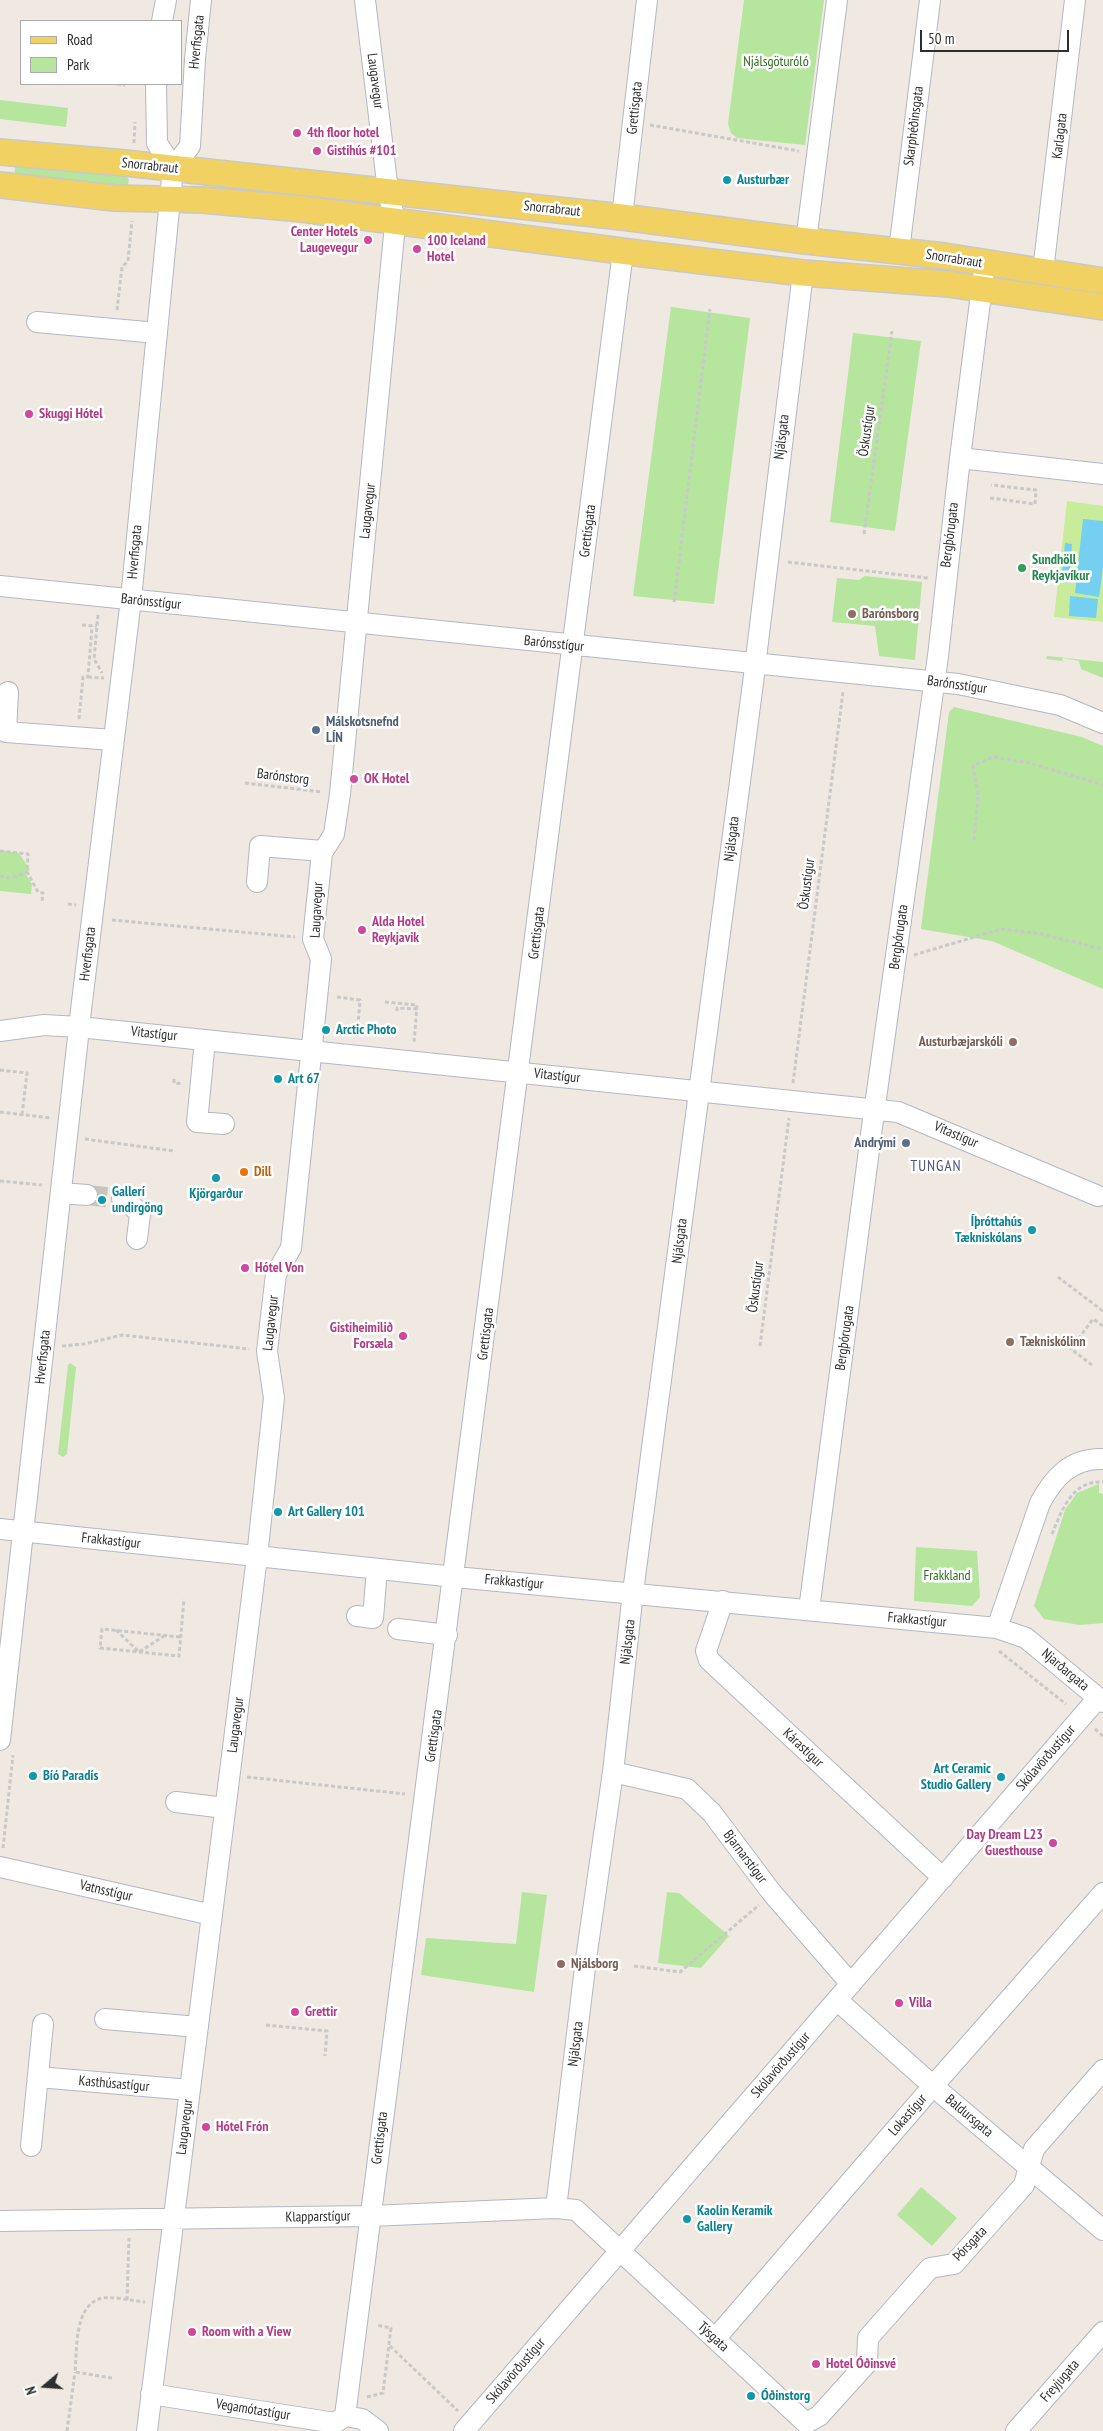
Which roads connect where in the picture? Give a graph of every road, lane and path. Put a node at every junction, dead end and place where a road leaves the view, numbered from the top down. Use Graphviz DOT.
graph roads {
  1 [pos="166,0"];
  2 [pos="202,0"];
  3 [pos="365,0"];
  4 [pos="647,0"];
  5 [pos="836,0"];
  6 [pos="930,0"];
  7 [pos="1075,0"];
  8 [pos="162,20"];
  9 [pos="156,85"];
  10 [pos="634,122"];
  11 [pos="0,152"];
  12 [pos="817,154"];
  13 [pos="173,168"];
  14 [pos="0,185"];
  15 [pos="388,191"];
  16 [pos="414,193"];
  17 [pos="171,199"];
  18 [pos="622,217"];
  19 [pos="132,221"];
  20 [pos="395,221"];
  21 [pos="806,241"];
  22 [pos="899,251"];
  23 [pos="623,252"];
  24 [pos="985,263"];
  25 [pos="1043,271"];
  26 [pos="803,272"];
  27 [pos="1103,281"];
  28 [pos="981,289"];
  29 [pos="1103,307"];
  30 [pos="710,309"];
  31 [pos="117,314"];
  32 [pos="37,322"];
  33 [pos="892,331"];
  34 [pos="157,333"];
  35 [pos="960,458"];
  36 [pos="1103,474"];
  37 [pos="991,485"];
  38 [pos="990,498"];
  39 [pos="864,534"];
  40 [pos="767,560"];
  41 [pos="945,580"];
  42 [pos="0,586"];
  43 [pos="131,599"];
  44 [pos="674,602"];
  45 [pos="98,617"];
  46 [pos="357,624"];
  47 [pos="82,625"];
  48 [pos="92,626"];
  49 [pos="97,626"];
  50 [pos="573,646"];
  51 [pos="755,664"];
  52 [pos="105,675"];
  53 [pos="88,677"];
  54 [pos="99,678"];
  55 [pos="933,681"];
  56 [pos="844,686"];
  57 [pos="8,692"];
  58 [pos="83,721"];
  59 [pos="1103,723"];
  60 [pos="3,732"];
  61 [pos="113,740"];
  62 [pos="245,784"];
  63 [pos="1103,786"];
  64 [pos="319,792"];
  65 [pos="974,840"];
  66 [pos="0,851"];
  67 [pos="323,851"];
  68 [pos="27,872"];
  69 [pos="0,876"];
  70 [pos="257,882"];
  71 [pos="44,901"];
  72 [pos="104,919"];
  73 [pos="274,935"];
  74 [pos="1103,949"];
  75 [pos="896,959"];
  76 [pos="317,995"];
  77 [pos="385,1002"];
  78 [pos="417,1010"];
  79 [pos="397,1011"];
  80 [pos="79,1027"];
  81 [pos="0,1031"];
  82 [pos="205,1040"];
  83 [pos="311,1051"];
  84 [pos="355,1055"];
  85 [pos="413,1061"];
  86 [pos="0,1070"];
  87 [pos="519,1072"];
  88 [pos="793,1084"];
  89 [pos="699,1091"];
  90 [pos="875,1109"];
  91 [pos="0,1112"];
  92 [pos="790,1113"];
  93 [pos="22,1115"];
  94 [pos="56,1119"];
  95 [pos="224,1124"];
  96 [pos="67,1137"];
  97 [pos="174,1150"];
  98 [pos="0,1181"];
  99 [pos="61,1190"];
  100 [pos="87,1195"];
  101 [pos="1098,1196"];
  102 [pos="122,1199"];
  103 [pos="137,1239"];
  104 [pos="1058,1277"];
  105 [pos="1103,1311"];
  106 [pos="1103,1326"];
  107 [pos="44,1344"];
  108 [pos="760,1346"];
  109 [pos="267,1352"];
  110 [pos="1092,1365"];
  111 [pos="1103,1459"];
  112 [pos="1103,1482"];
  113 [pos="0,1529"];
  114 [pos="23,1531"];
  115 [pos="1050,1540"];
  116 [pos="257,1557"];
  117 [pos="377,1570"];
  118 [pos="455,1577"];
  119 [pos="633,1592"];
  120 [pos="184,1599"];
  121 [pos="723,1602"];
  122 [pos="809,1610"];
  123 [pos="357,1616"];
  124 [pos="996,1628"];
  125 [pos="398,1629"];
  126 [pos="116,1630"];
  127 [pos="165,1635"];
  128 [pos="447,1635"];
  129 [pos="180,1637"];
  130 [pos="1026,1638"];
  131 [pos="997,1649"];
  132 [pos="139,1652"];
  133 [pos="1101,1700"];
  134 [pos="1070,1708"];
  135 [pos="0,1740"];
  136 [pos="613,1772"];
  137 [pos="229,1775"];
  138 [pos="426,1796"];
  139 [pos="176,1802"];
  140 [pos="225,1808"];
  141 [pos="0,1867"];
  142 [pos="943,1878"];
  143 [pos="772,1893"];
  144 [pos="1103,1893"];
  145 [pos="212,1915"];
  146 [pos="634,1966"];
  147 [pos="851,1984"];
  148 [pos="837,2000"];
  149 [pos="105,2018"];
  150 [pos="43,2024"];
  151 [pos="266,2025"];
  152 [pos="198,2027"];
  153 [pos="325,2056"];
  154 [pos="1103,2070"];
  155 [pos="38,2078"];
  156 [pos="933,2086"];
  157 [pos="190,2090"];
  158 [pos="31,2146"];
  159 [pos="1028,2167"];
  160 [pos="556,2208"];
  161 [pos="370,2216"];
  162 [pos="130,2219"];
  163 [pos="174,2219"];
  164 [pos="0,2221"];
  165 [pos="1103,2230"];
  166 [pos="620,2250"];
  167 [pos="127,2300"];
  168 [pos="163,2304"];
  169 [pos="372,2319"];
  170 [pos="1103,2332"];
  171 [pos="715,2339"];
  172 [pos="389,2346"];
  173 [pos="75,2372"];
  174 [pos="112,2378"];
  175 [pos="151,2394"];
  176 [pos="346,2410"];
  177 [pos="467,2427"];
  178 [pos="805,2427"];
  179 [pos="67,2431"];
  180 [pos="147,2431"];
  181 [pos="378,2431"];
  182 [pos="1016,2431"];
  1 -- 8 [label="street"];
  2 -- 13 [label="street, Hverfisgata"];
  3 -- 15 [label="street, Laugavegur"];
  4 -- 10 [label="street, Grettisgata"];
  5 -- 12 [label="street"];
  6 -- 22 [label="street, Skarphéðinsgata"];
  7 -- 25 [label="street, Karlagata"];
  9 -- 13 [label="street"];
  10 -- 12 [label="path"];
  10 -- 18 [label="street, Grettisgata"];
  11 -- 13 [label="main road, Snorrabraut"];
  12 -- 21 [label="street"];
  13 -- 15 [label="main road, Snorrabraut"];
  13 -- 17 [label="street, Hverfisgata"];
  14 -- 17 [label="main road, Snorrabraut"];
  15 -- 16 [label="main road, Snorrabraut"];
  15 -- 20 [label="street, Laugavegur"];
  16 -- 18 [label="main road, Snorrabraut"];
  16 -- 20 [label="main road, Laugavegur"];
  17 -- 20 [label="main road, Snorrabraut"];
  17 -- 34 [label="street, Hverfisgata"];
  18 -- 21 [label="main road, Snorrabraut"];
  19 -- 31 [label="path"];
  20 -- 23 [label="main road, Snorrabraut"];
  20 -- 46 [label="street, Laugavegur"];
  21 -- 22 [label="main road, Snorrabraut"];
  22 -- 24 [label="main road, Snorrabraut"];
  23 -- 26 [label="main road, Snorrabraut"];
  23 -- 50 [label="street, Grettisgata"];
  24 -- 25 [label="main road, Snorrabraut"];
  24 -- 28 [label="street, Bergþórugata"];
  25 -- 27 [label="main road, Snorrabraut"];
  26 -- 28 [label="main road, Snorrabraut"];
  26 -- 40 [label="street, Njálsgata"];
  28 -- 29 [label="main road, Snorrabraut"];
  28 -- 35 [label="street, Bergþórugata"];
  30 -- 44 [label="path"];
  32 -- 34 [label="street"];
  33 -- 39 [label="path, Öskustígur"];
  34 -- 43 [label="street, Hverfisgata"];
  35 -- 36 [label="street"];
  35 -- 41 [label="street, Bergþórugata"];
  37 -- 38 [label="path"];
  40 -- 41 [label="path"];
  40 -- 51 [label="street, Njálsgata"];
  41 -- 55 [label="street, Bergþórugata"];
  42 -- 43 [label="street, Barónsstígur"];
  43 -- 46 [label="street, Barónsstígur"];
  43 -- 61 [label="street, Hverfisgata"];
  45 -- 49 [label="path"];
  46 -- 50 [label="street, Barónsstígur"];
  46 -- 67 [label="street, Laugavegur"];
  47 -- 48 [label="path"];
  48 -- 49 [label="path"];
  48 -- 53 [label="path"];
  49 -- 52 [label="path"];
  50 -- 51 [label="street, Barónsstígur"];
  50 -- 87 [label="street, Grettisgata"];
  51 -- 55 [label="street, Barónsstígur"];
  51 -- 89 [label="street, Njálsgata"];
  53 -- 54 [label="path"];
  53 -- 58 [label="path"];
  55 -- 59 [label="street, Barónsstígur"];
  55 -- 75 [label="street, Bergþórugata"];
  56 -- 88 [label="path, Öskustígur"];
  57 -- 60 [label="street"];
  60 -- 61 [label="street"];
  61 -- 80 [label="street, Hverfisgata"];
  62 -- 64 [label="path, Barónstorg"];
  63 -- 65 [label="path"];
  66 -- 68 [label="path"];
  67 -- 70 [label="street"];
  67 -- 76 [label="street, Laugavegur"];
  68 -- 69 [label="path"];
  68 -- 71 [label="path"];
  72 -- 73 [label="path"];
  74 -- 75 [label="path"];
  75 -- 90 [label="street, Bergþórugata"];
  76 -- 83 [label="street, Laugavegur"];
  76 -- 84 [label="path"];
  77 -- 78 [label="path"];
  78 -- 79 [label="path"];
  78 -- 85 [label="path"];
  80 -- 81 [label="street, Vitastígur"];
  80 -- 82 [label="street, Vitastígur"];
  80 -- 96 [label="street, Hverfisgata"];
  82 -- 83 [label="street, Vitastígur"];
  82 -- 95 [label="street"];
  83 -- 84 [label="street, Vitastígur"];
  83 -- 109 [label="street, Laugavegur"];
  84 -- 85 [label="street, Vitastígur"];
  85 -- 87 [label="street, Vitastígur"];
  86 -- 93 [label="path"];
  87 -- 89 [label="street, Vitastígur"];
  87 -- 118 [label="street, Grettisgata"];
  89 -- 90 [label="street, Vitastígur"];
  89 -- 119 [label="street, Njálsgata"];
  90 -- 101 [label="street, Vitastígur"];
  90 -- 122 [label="street, Bergþórugata"];
  91 -- 93 [label="path"];
  92 -- 108 [label="path, Öskustígur"];
  93 -- 94 [label="path"];
  96 -- 97 [label="path"];
  96 -- 99 [label="street, Hverfisgata"];
  98 -- 99 [label="path"];
  99 -- 100 [label="street"];
  99 -- 107 [label="street, Hverfisgata"];
  102 -- 103 [label="street"];
  104 -- 105 [label="path"];
  106 -- 110 [label="path"];
  107 -- 109 [label="path"];
  107 -- 114 [label="street, Hverfisgata"];
  109 -- 116 [label="street, Laugavegur"];
  111 -- 124 [label="street"];
  112 -- 115 [label="path"];
  113 -- 114 [label="street, Frakkastígur"];
  114 -- 116 [label="street, Frakkastígur"];
  114 -- 135 [label="street, Hverfisgata"];
  116 -- 117 [label="street, Frakkastígur"];
  116 -- 137 [label="street, Laugavegur"];
  117 -- 118 [label="street, Frakkastígur"];
  117 -- 123 [label="street"];
  118 -- 119 [label="street, Frakkastígur"];
  118 -- 128 [label="street, Grettisgata"];
  119 -- 121 [label="street, Frakkastígur"];
  119 -- 136 [label="street, Njálsgata"];
  120 -- 129 [label="path"];
  121 -- 122 [label="street, Frakkastígur"];
  121 -- 142 [label="street, Kárastígur"];
  122 -- 124 [label="street, Frakkastígur"];
  124 -- 130 [label="street, Frakkastígur"];
  125 -- 128 [label="street"];
  126 -- 127 [label="path"];
  126 -- 132 [label="path"];
  126 -- 132 [label="path"];
  127 -- 129 [label="path"];
  127 -- 132 [label="path"];
  128 -- 138 [label="street, Grettisgata"];
  129 -- 132 [label="path"];
  130 -- 133 [label="street, Njarðargata"];
  131 -- 134 [label="path"];
  133 -- 142 [label="street, Skólavörðustígur"];
  136 -- 143 [label="street, Bjarnarstígur"];
  136 -- 160 [label="street, Njálsgata"];
  137 -- 138 [label="path"];
  137 -- 140 [label="street, Laugavegur"];
  138 -- 161 [label="street, Grettisgata"];
  139 -- 140 [label="street"];
  140 -- 145 [label="street, Laugavegur"];
  141 -- 145 [label="street, Vatnsstígur"];
  142 -- 147 [label="street, Skólavörðustígur"];
  143 -- 146 [label="path"];
  143 -- 147 [label="street, Bjarnarstígur"];
  144 -- 156 [label="street, Lokastígur"];
  145 -- 152 [label="street, Laugavegur"];
  147 -- 148 [label="street, Skólavörðustígur"];
  148 -- 156 [label="street, Baldursgata"];
  148 -- 166 [label="street, Skólavörðustígur"];
  149 -- 152 [label="street"];
  150 -- 155 [label="street"];
  151 -- 153 [label="path"];
  152 -- 157 [label="street, Laugavegur"];
  154 -- 159 [label="street, Þórsgata"];
  155 -- 157 [label="street, Kasthúsastígur"];
  155 -- 158 [label="street"];
  156 -- 159 [label="street, Baldursgata"];
  156 -- 171 [label="street, Lokastígur"];
  157 -- 163 [label="street, Laugavegur"];
  159 -- 165 [label="street, Baldursgata"];
  159 -- 178 [label="street, Þórsgata"];
  160 -- 161 [label="street, Klapparstígur"];
  160 -- 166 [label="street, Klapparstígur"];
  161 -- 163 [label="street, Klapparstígur"];
  161 -- 176 [label="street, Grettisgata"];
  162 -- 163 [label="street, Klapparstígur"];
  162 -- 164 [label="street, Klapparstígur"];
  162 -- 167 [label="path"];
  163 -- 168 [label="street, Laugavegur"];
  166 -- 171 [label="street, Týsgata"];
  166 -- 177 [label="street, Skólavörðustígur"];
  167 -- 168 [label="path"];
  167 -- 173 [label="path"];
  168 -- 175 [label="street, Laugavegur"];
  169 -- 172 [label="path"];
  170 -- 182 [label="street, Freyjugata"];
  171 -- 178 [label="street, Týsgata"];
  172 -- 176 [label="path"];
  172 -- 177 [label="path"];
  173 -- 174 [label="path"];
  173 -- 179 [label="path"];
  175 -- 176 [label="street, Vegamótastígur"];
  175 -- 180 [label="street, Laugavegur"];
  176 -- 181 [label="street"];
}
